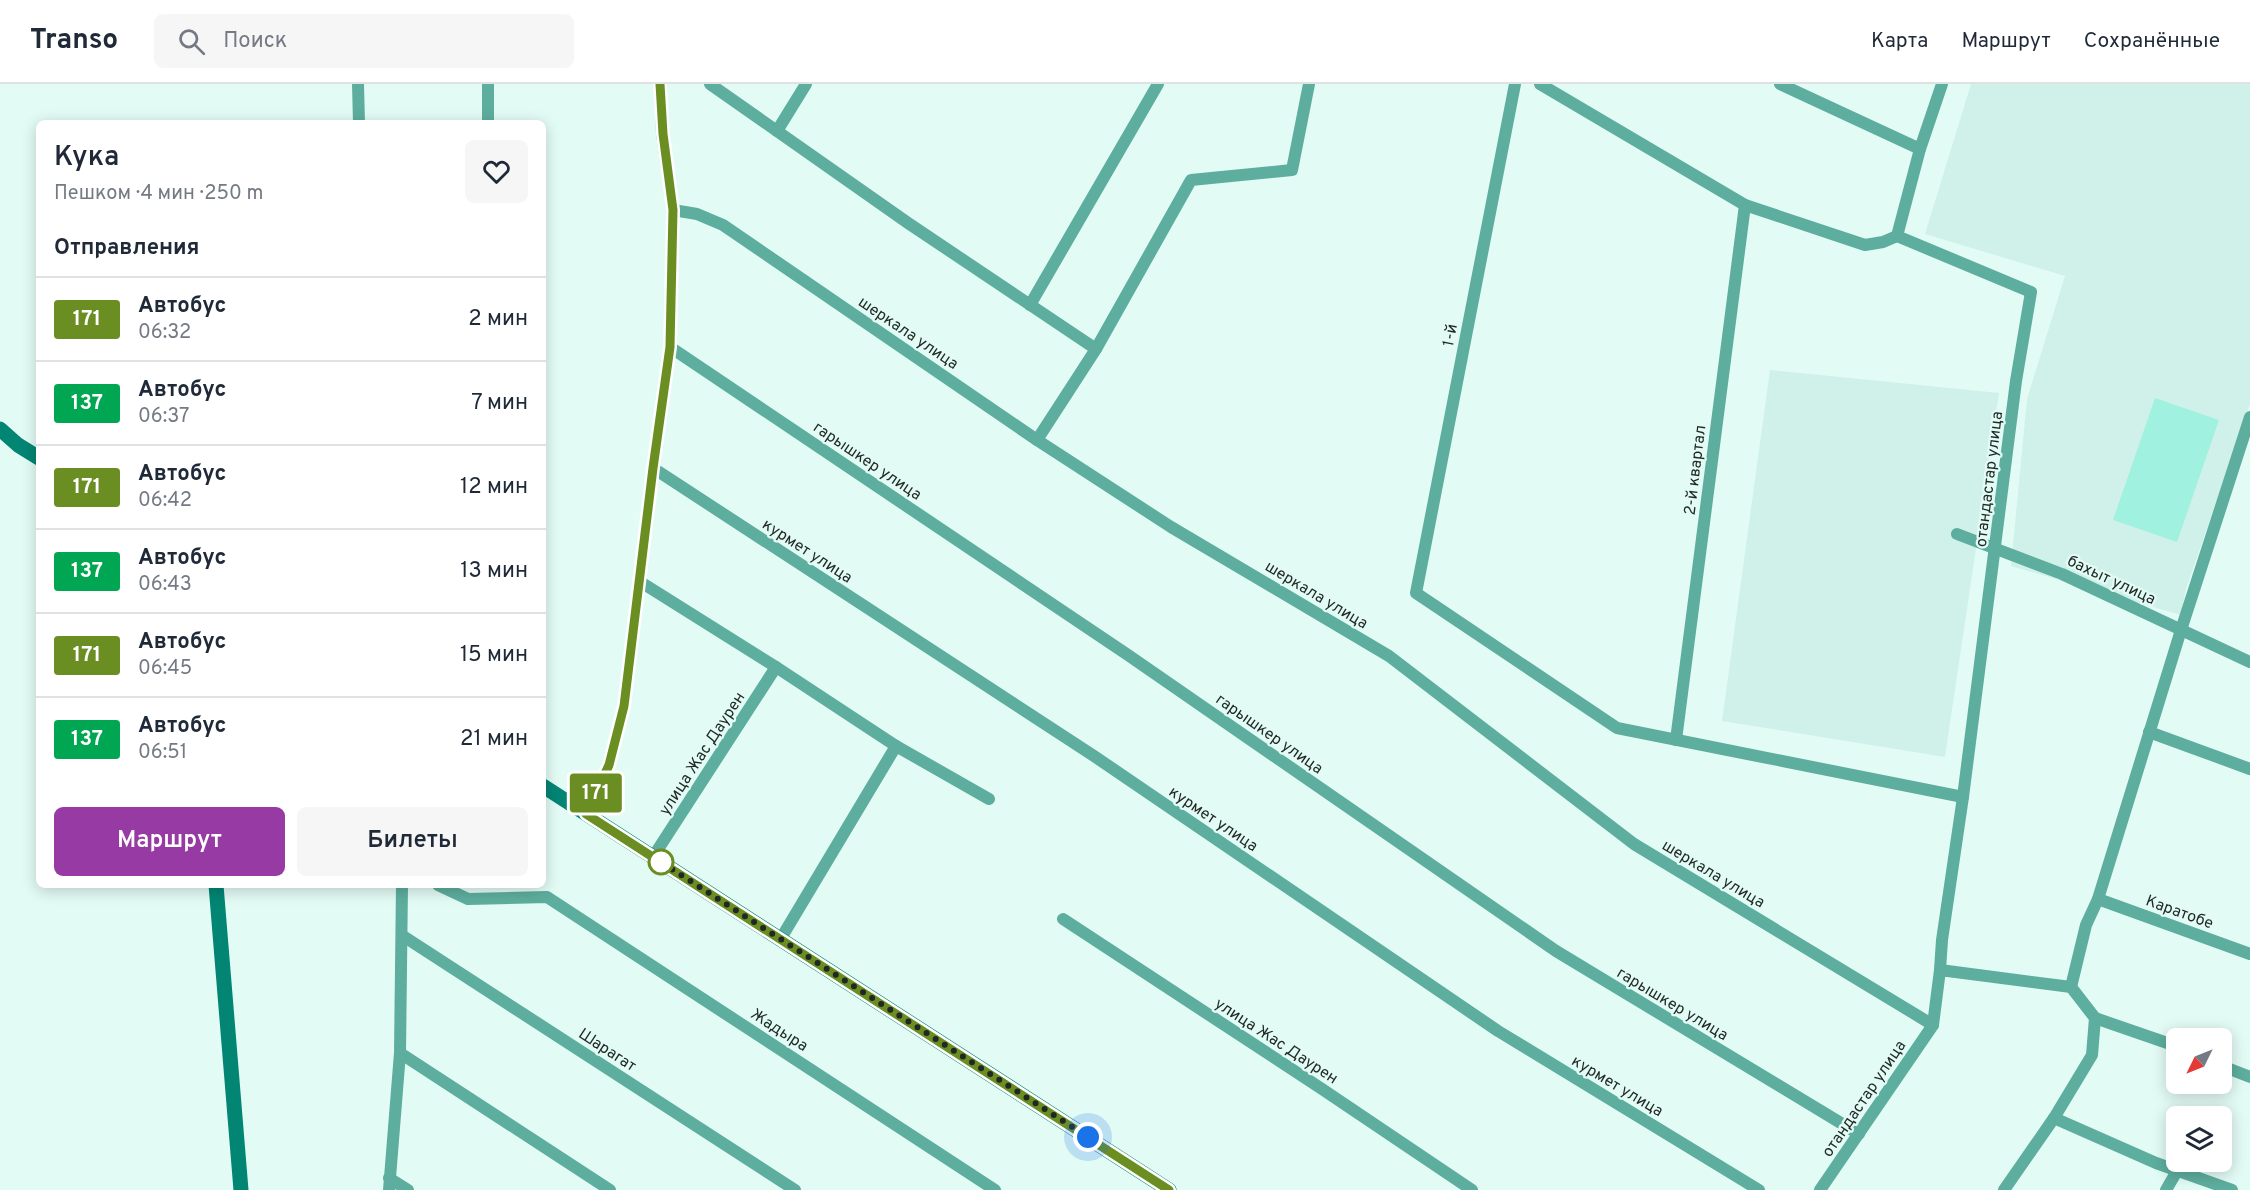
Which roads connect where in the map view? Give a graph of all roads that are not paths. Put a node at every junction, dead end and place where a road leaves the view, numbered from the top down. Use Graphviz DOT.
graph roads {
  1 [pos="358,84"];
  2 [pos="488,84"];
  3 [pos="660,84"];
  4 [pos="710,84"];
  5 [pos="806,84"];
  6 [pos="1158,84"];
  7 [pos="1309,84"];
  8 [pos="1515,84"];
  9 [pos="1540,84"];
  10 [pos="1780,84"];
  11 [pos="1942,84"];
  12 [pos="359,120"];
  13 [pos="488,120"];
  14 [pos="777,131"];
  15 [pos="1920,149"];
  16 [pos="1745,205"];
  17 [pos="673,210"];
  18 [pos="1897,236"];
  19 [pos="1030,305"];
  20 [pos="670,347"];
  21 [pos="1096,349"];
  22 [pos="2250,417"];
  23 [pos="0,429"];
  24 [pos="1037,440"];
  25 [pos="36,456"];
  26 [pos="653,468"];
  27 [pos="1957,534"];
  28 [pos="1996,549"];
  29 [pos="639,581"];
  30 [pos="2181,630"];
  31 [pos="2250,662"];
  32 [pos="776,667"];
  33 [pos="2149,732"];
  34 [pos="1676,740"];
  35 [pos="896,746"];
  36 [pos="2250,768"];
  37 [pos="546,788"];
  38 [pos="1963,797"];
  39 [pos="989,799"];
  40 [pos="586,814"];
  41 [pos="653,857"];
  42 [pos="216,888"];
  43 [pos="402,888"];
  44 [pos="444,888"];
  45 [pos="2098,899"];
  46 [pos="1063,919"];
  47 [pos="403,936"];
  48 [pos="780,940"];
  49 [pos="2250,954"];
  50 [pos="1940,970"];
  51 [pos="2071,987"];
  52 [pos="2095,1018"];
  53 [pos="1933,1025"];
  54 [pos="2166,1043"];
  55 [pos="400,1053"];
  56 [pos="2232,1070"];
  57 [pos="2250,1077"];
  58 [pos="2054,1118"];
  59 [pos="1859,1134"];
  60 [pos="2166,1165"];
  61 [pos="2176,1172"];
  62 [pos="2182,1172"];
  63 [pos="389,1184"];
  64 [pos="241,1190"];
  65 [pos="408,1190"];
  66 [pos="610,1190"];
  67 [pos="795,1190"];
  68 [pos="995,1190"];
  69 [pos="1169,1190"];
  70 [pos="1472,1190"];
  71 [pos="1759,1190"];
  72 [pos="1821,1190"];
  73 [pos="2004,1190"];
  74 [pos="2166,1190"];
  75 [pos="2232,1190"];
  1 -- 12 [label="street"];
  2 -- 13 [label="street"];
  3 -- 17 [label="street"];
  4 -- 14 [label="street"];
  5 -- 14 [label="street"];
  6 -- 19 [label="street"];
  7 -- 21 [label="street"];
  8 -- 34 [label="street, 1-й"];
  9 -- 16 [label="street"];
  10 -- 15 [label="street"];
  11 -- 15 [label="street"];
  14 -- 19 [label="street"];
  15 -- 18 [label="street"];
  16 -- 18 [label="street"];
  16 -- 34 [label="street, 2-й квартал"];
  17 -- 20 [label="street"];
  17 -- 24 [label="street, шеркала улица"];
  18 -- 28 [label="street, отандастар улица"];
  19 -- 21 [label="street"];
  20 -- 26 [label="street"];
  20 -- 59 [label="street, гарышкер улица"];
  21 -- 24 [label="street"];
  22 -- 30 [label="street"];
  23 -- 25 [label="main road"];
  24 -- 53 [label="street, шеркала улица"];
  26 -- 29 [label="street"];
  26 -- 71 [label="street, курмет улица"];
  27 -- 28 [label="street, бахыт улица"];
  28 -- 30 [label="street, бахыт улица"];
  28 -- 38 [label="street, отандастар улица"];
  29 -- 32 [label="street"];
  29 -- 40 [label="street"];
  30 -- 31 [label="street, бахыт улица"];
  30 -- 33 [label="street"];
  32 -- 35 [label="street"];
  32 -- 41 [label="street, улица Жас Даурен"];
  33 -- 36 [label="street"];
  33 -- 45 [label="street"];
  34 -- 38 [label="street"];
  35 -- 39 [label="street"];
  35 -- 48 [label="street"];
  37 -- 40 [label="main road"];
  38 -- 50 [label="street, отандастар улица"];
  40 -- 41 [label="main road"];
  41 -- 48 [label="main road"];
  42 -- 64 [label="main road"];
  43 -- 47 [label="street"];
  44 -- 68 [label="street, Жадыра"];
  45 -- 49 [label="street, Каратобе"];
  45 -- 51 [label="street"];
  46 -- 70 [label="street, улица Жас Даурен"];
  47 -- 55 [label="street"];
  47 -- 67 [label="street, Шарагат"];
  48 -- 69 [label="main road"];
  50 -- 51 [label="street"];
  50 -- 53 [label="street, отандастар улица"];
  51 -- 52 [label="street"];
  52 -- 54 [label="street"];
  52 -- 58 [label="street"];
  53 -- 59 [label="street, отандастар улица"];
  55 -- 63 [label="street"];
  55 -- 66 [label="street"];
  56 -- 57 [label="street"];
  58 -- 60 [label="street"];
  58 -- 73 [label="street"];
  59 -- 72 [label="street, отандастар улица"];
  61 -- 74 [label="street"];
  62 -- 75 [label="street"];
  63 -- 65 [label="street"];
}
